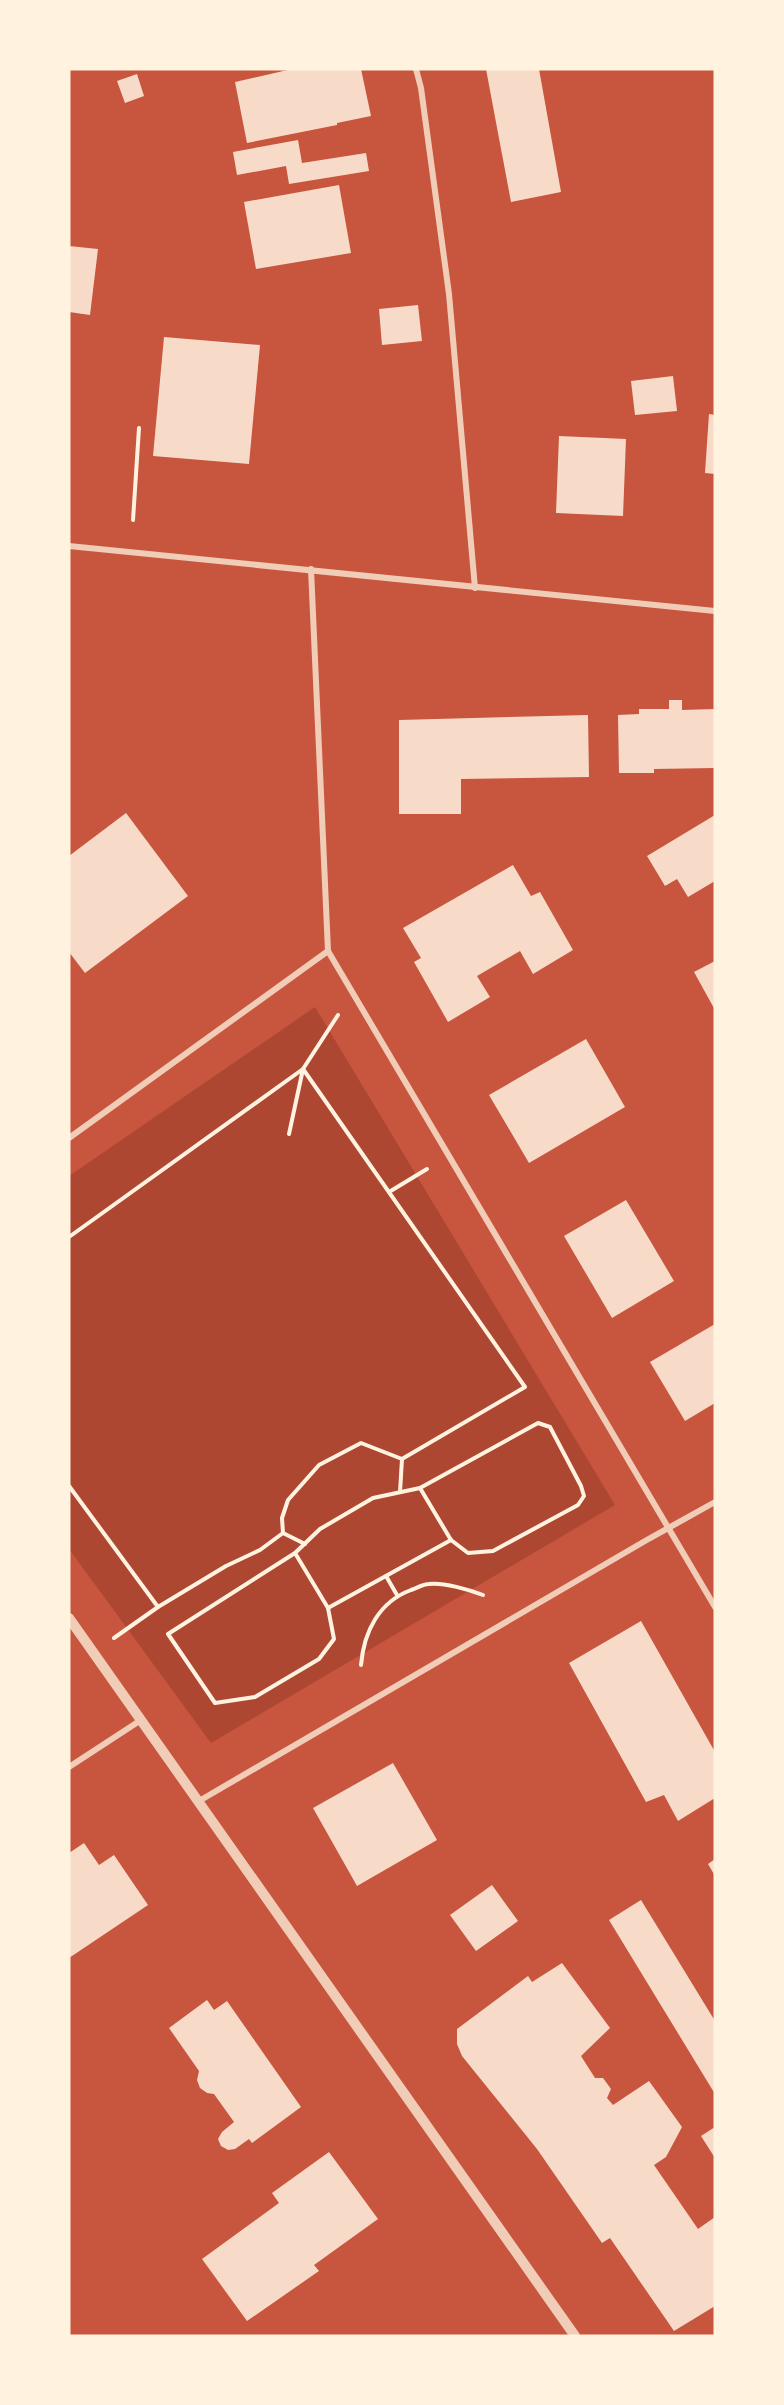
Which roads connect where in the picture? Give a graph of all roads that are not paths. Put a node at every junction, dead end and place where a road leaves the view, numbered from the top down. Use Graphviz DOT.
graph roads {
  1 [pos="416,69"];
  2 [pos="69,546"];
  3 [pos="311,569"];
  4 [pos="475,588"];
  5 [pos="715,611"];
  6 [pos="328,951"];
  7 [pos="69,1138"];
  8 [pos="715,1502"];
  9 [pos="669,1527"];
  10 [pos="715,1607"];
  11 [pos="69,1618"];
  12 [pos="141,1719"];
  13 [pos="69,1767"];
  14 [pos="199,1801"];
  15 [pos="575,2336"];
  1 -- 4 [label="street"];
  2 -- 3 [label="street"];
  3 -- 4 [label="street"];
  3 -- 6 [label="street"];
  4 -- 5 [label="street"];
  6 -- 7 [label="street"];
  6 -- 9 [label="street"];
  8 -- 9 [label="street"];
  9 -- 10 [label="street"];
  9 -- 14 [label="street"];
  11 -- 12 [label="street"];
  12 -- 13 [label="street"];
  12 -- 14 [label="street"];
  14 -- 15 [label="street"];
}
